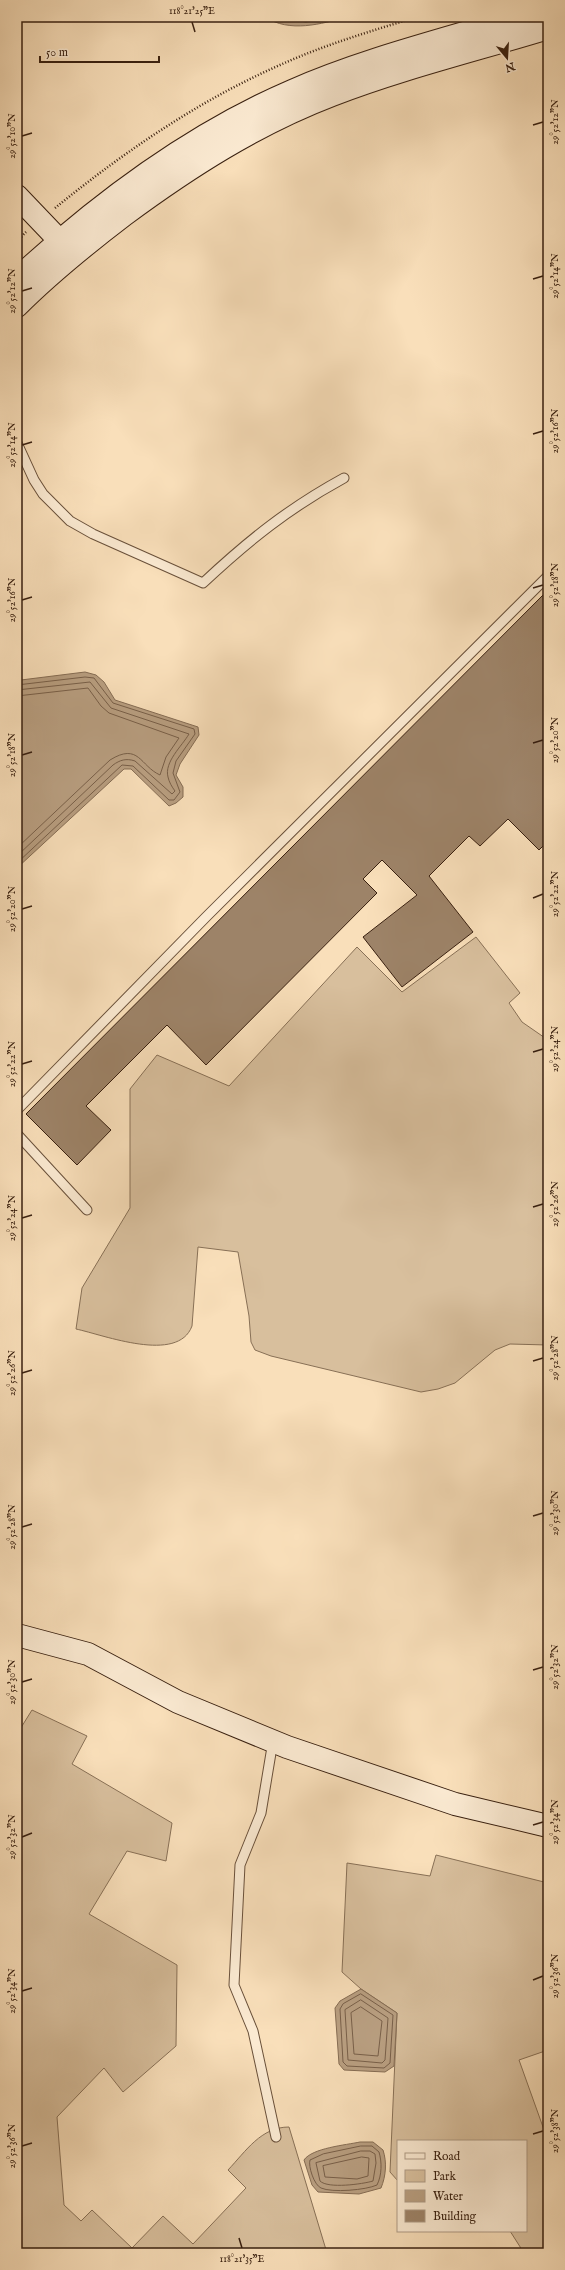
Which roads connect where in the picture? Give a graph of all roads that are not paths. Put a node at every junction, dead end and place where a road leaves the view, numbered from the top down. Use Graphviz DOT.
graph roads {
  1 [pos="523,26"];
  2 [pos="548,28"];
  3 [pos="17,196"];
  4 [pos="60,241"];
  5 [pos="17,279"];
  6 [pos="17,306"];
  7 [pos="17,443"];
  8 [pos="344,478"];
  9 [pos="548,576"];
  10 [pos="17,1110"];
  11 [pos="17,1134"];
  12 [pos="87,1210"];
  13 [pos="17,1635"];
  14 [pos="273,1741"];
  15 [pos="548,1826"];
  16 [pos="276,2137"];
  1 -- 2 [label="main road"];
  1 -- 4 [label="main road"];
  1 -- 6 [label="main road"];
  3 -- 4 [label="main road"];
  4 -- 5 [label="main road"];
  7 -- 8 [label="lane"];
  9 -- 10 [label="lane"];
  11 -- 12 [label="lane"];
  13 -- 14 [label="main road"];
  14 -- 15 [label="main road"];
  14 -- 16 [label="lane"];
}
